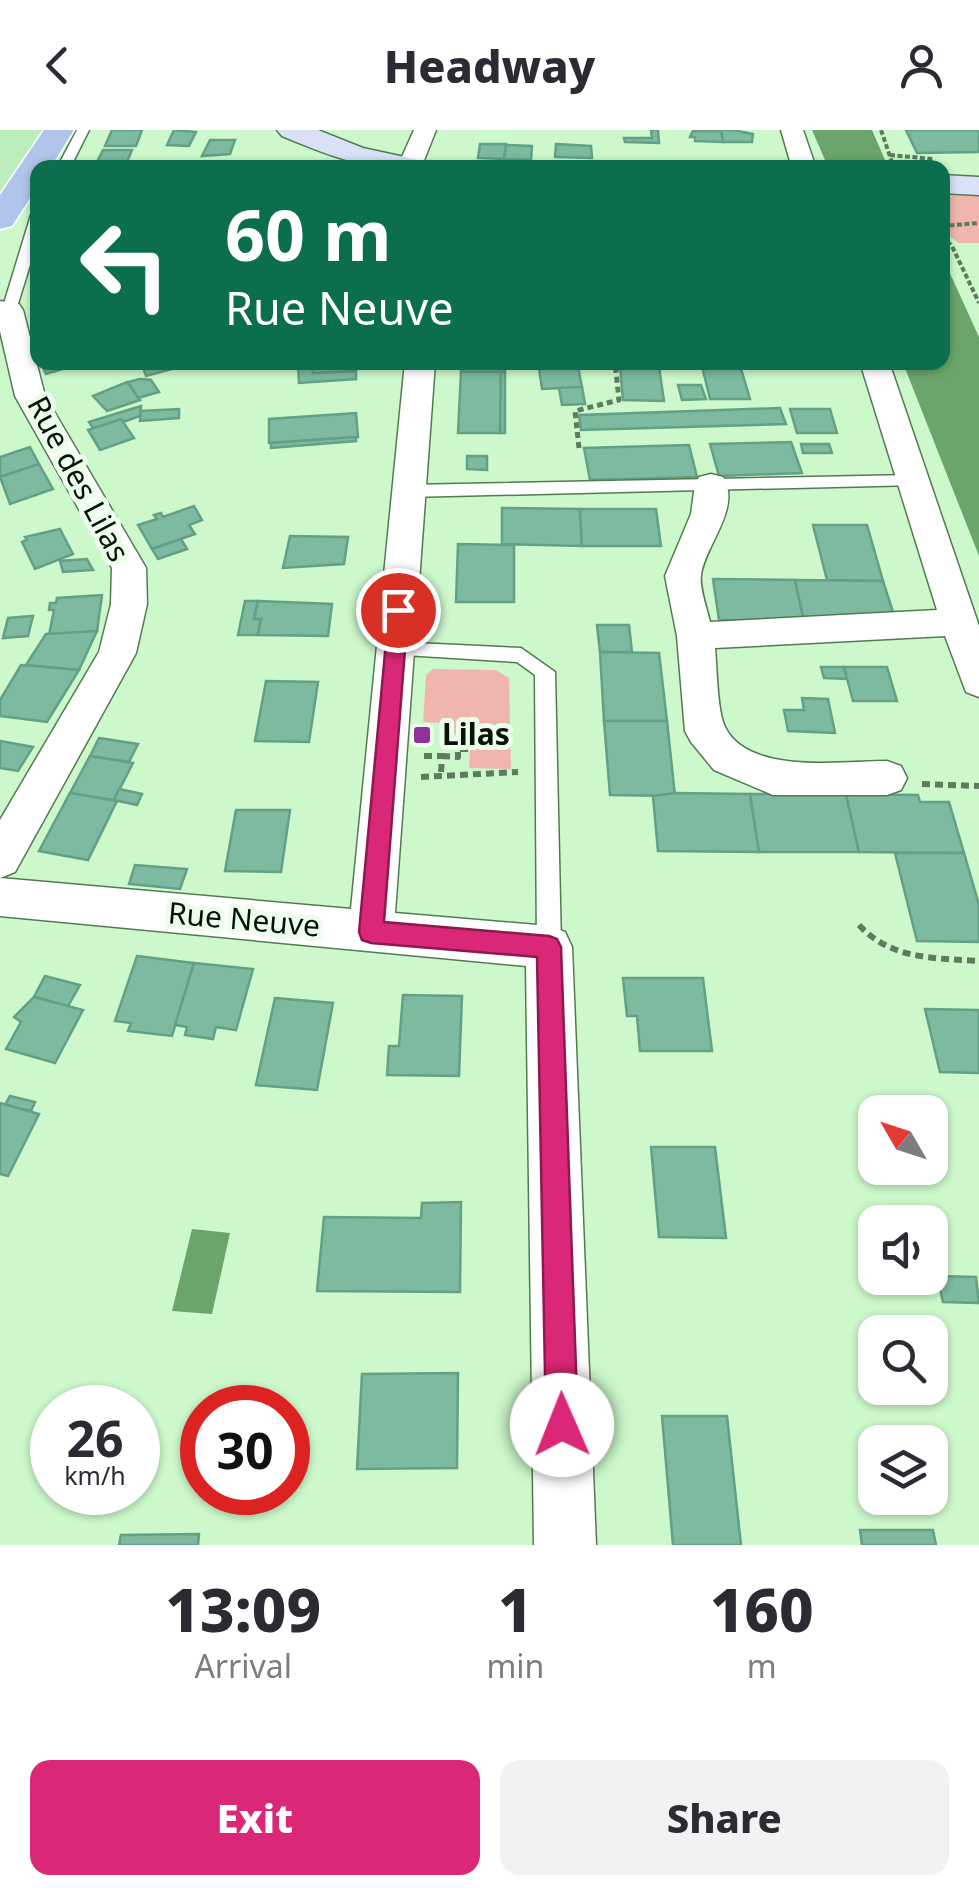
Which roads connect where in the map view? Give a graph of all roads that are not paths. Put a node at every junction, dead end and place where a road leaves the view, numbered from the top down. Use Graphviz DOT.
graph roads {
  1 [pos="59,130"];
  2 [pos="83,130"];
  3 [pos="292,130"];
  4 [pos="425,130"];
  5 [pos="792,130"];
  6 [pos="39,160"];
  7 [pos="67,160"];
  8 [pos="377,160"];
  9 [pos="413,160"];
  10 [pos="802,160"];
  11 [pos="30,174"];
  12 [pos="950,184"];
  13 [pos="979,186"];
  14 [pos="0,219"];
  15 [pos="30,238"];
  16 [pos="5,309"];
  17 [pos="419,370"];
  18 [pos="877,370"];
  19 [pos="912,482"];
  20 [pos="710,485"];
  21 [pos="408,491"];
  22 [pos="958,622"];
  23 [pos="695,636"];
  24 [pos="395,649"];
  25 [pos="979,682"];
  26 [pos="887,778"];
  27 [pos="0,860"];
  28 [pos="0,897"];
  29 [pos="371,932"];
  30 [pos="549,947"];
  31 [pos="566,1545"];
  1 -- 6 [label="main road"];
  2 -- 7 [label="lane"];
  3 -- 8 [label="main road"];
  4 -- 9 [label="street"];
  5 -- 10 [label="street"];
  11 -- 14 [label="main road"];
  12 -- 13 [label="main road"];
  15 -- 16 [label="lane, Rue des Lilas"];
  16 -- 27 [label="street, Rue des Lilas"];
  17 -- 21 [label="street"];
  18 -- 19 [label="street"];
  19 -- 20 [label="lane"];
  19 -- 22 [label="street"];
  20 -- 21 [label="lane"];
  20 -- 23 [label="street"];
  21 -- 24 [label="street"];
  22 -- 23 [label="street"];
  22 -- 25 [label="street"];
  23 -- 26 [label="street"];
  24 -- 29 [label="street"];
  24 -- 30 [label="lane"];
  28 -- 29 [label="street, Rue Neuve"];
  29 -- 30 [label="street, Rue Neuve"];
  30 -- 31 [label="street"];
}
